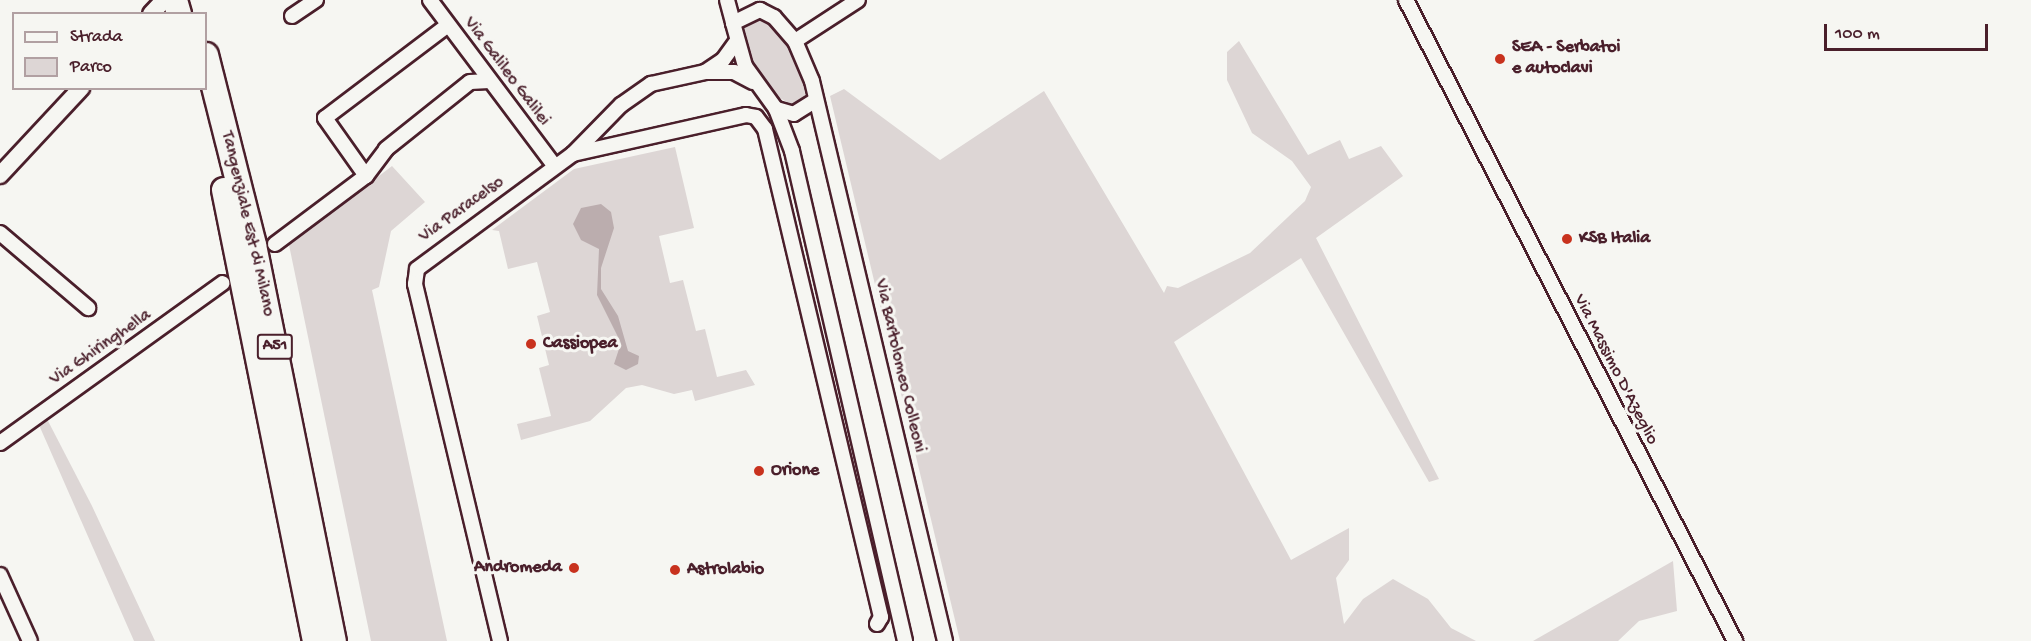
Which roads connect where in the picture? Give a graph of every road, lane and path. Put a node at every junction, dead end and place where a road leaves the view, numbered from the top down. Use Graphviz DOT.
graph roads {
  1 [pos="164,0"];
  2 [pos="316,0"];
  3 [pos="430,0"];
  4 [pos="728,0"];
  5 [pos="758,0"];
  6 [pos="858,0"];
  7 [pos="1406,0"];
  8 [pos="153,12"];
  9 [pos="292,16"];
  10 [pos="774,17"];
  11 [pos="733,23"];
  12 [pos="448,25"];
  13 [pos="736,40"];
  14 [pos="795,42"];
  15 [pos="207,60"];
  16 [pos="705,72"];
  17 [pos="489,81"];
  18 [pos="754,82"];
  19 [pos="79,90"];
  20 [pos="199,90"];
  21 [pos="816,100"];
  22 [pos="776,109"];
  23 [pos="573,154"];
  24 [pos="554,165"];
  25 [pos="0,175"];
  26 [pos="366,176"];
  27 [pos="0,232"];
  28 [pos="275,244"];
  29 [pos="223,283"];
  30 [pos="88,308"];
  31 [pos="0,443"];
  32 [pos="0,575"];
  33 [pos="877,624"];
  34 [pos="30,641"];
  35 [pos="315,641"];
  36 [pos="334,641"];
  37 [pos="500,641"];
  38 [pos="905,641"];
  39 [pos="945,641"];
  40 [pos="1735,641"];
  1 -- 8 [label="street"];
  2 -- 9 [label="street"];
  3 -- 12 [label="street, Via Galileo Galilei"];
  4 -- 11 [label="street"];
  5 -- 10 [label="street, Via Bartolomeo Colleoni"];
  6 -- 14 [label="street"];
  7 -- 40 [label="street, Via Massimo D'Azeglio"];
  10 -- 11 [label="street"];
  10 -- 14 [label="street, Via Bartolomeo Colleoni"];
  11 -- 13 [label="street"];
  12 -- 17 [label="street, Via Galileo Galilei"];
  12 -- 26 [label="street"];
  13 -- 16 [label="street"];
  13 -- 18 [label="street"];
  14 -- 21 [label="street, Via Bartolomeo Colleoni"];
  15 -- 36 [label="highway, Tangenziale Est di Milano / A51"];
  16 -- 18 [label="street"];
  16 -- 23 [label="street"];
  17 -- 24 [label="street, Via Galileo Galilei"];
  17 -- 26 [label="street"];
  18 -- 22 [label="street"];
  19 -- 25 [label="street"];
  20 -- 35 [label="highway, Tangenziale Est di Milano / A51"];
  21 -- 22 [label="street"];
  21 -- 39 [label="street, Via Bartolomeo Colleoni"];
  22 -- 38 [label="street"];
  23 -- 24 [label="street, Via Paracelso"];
  23 -- 33 [label="street, Via Paracelso"];
  24 -- 37 [label="street, Via Paracelso"];
  26 -- 28 [label="street"];
  27 -- 30 [label="street"];
  29 -- 31 [label="street, Via Ghiringhella"];
  32 -- 34 [label="street"];
}
